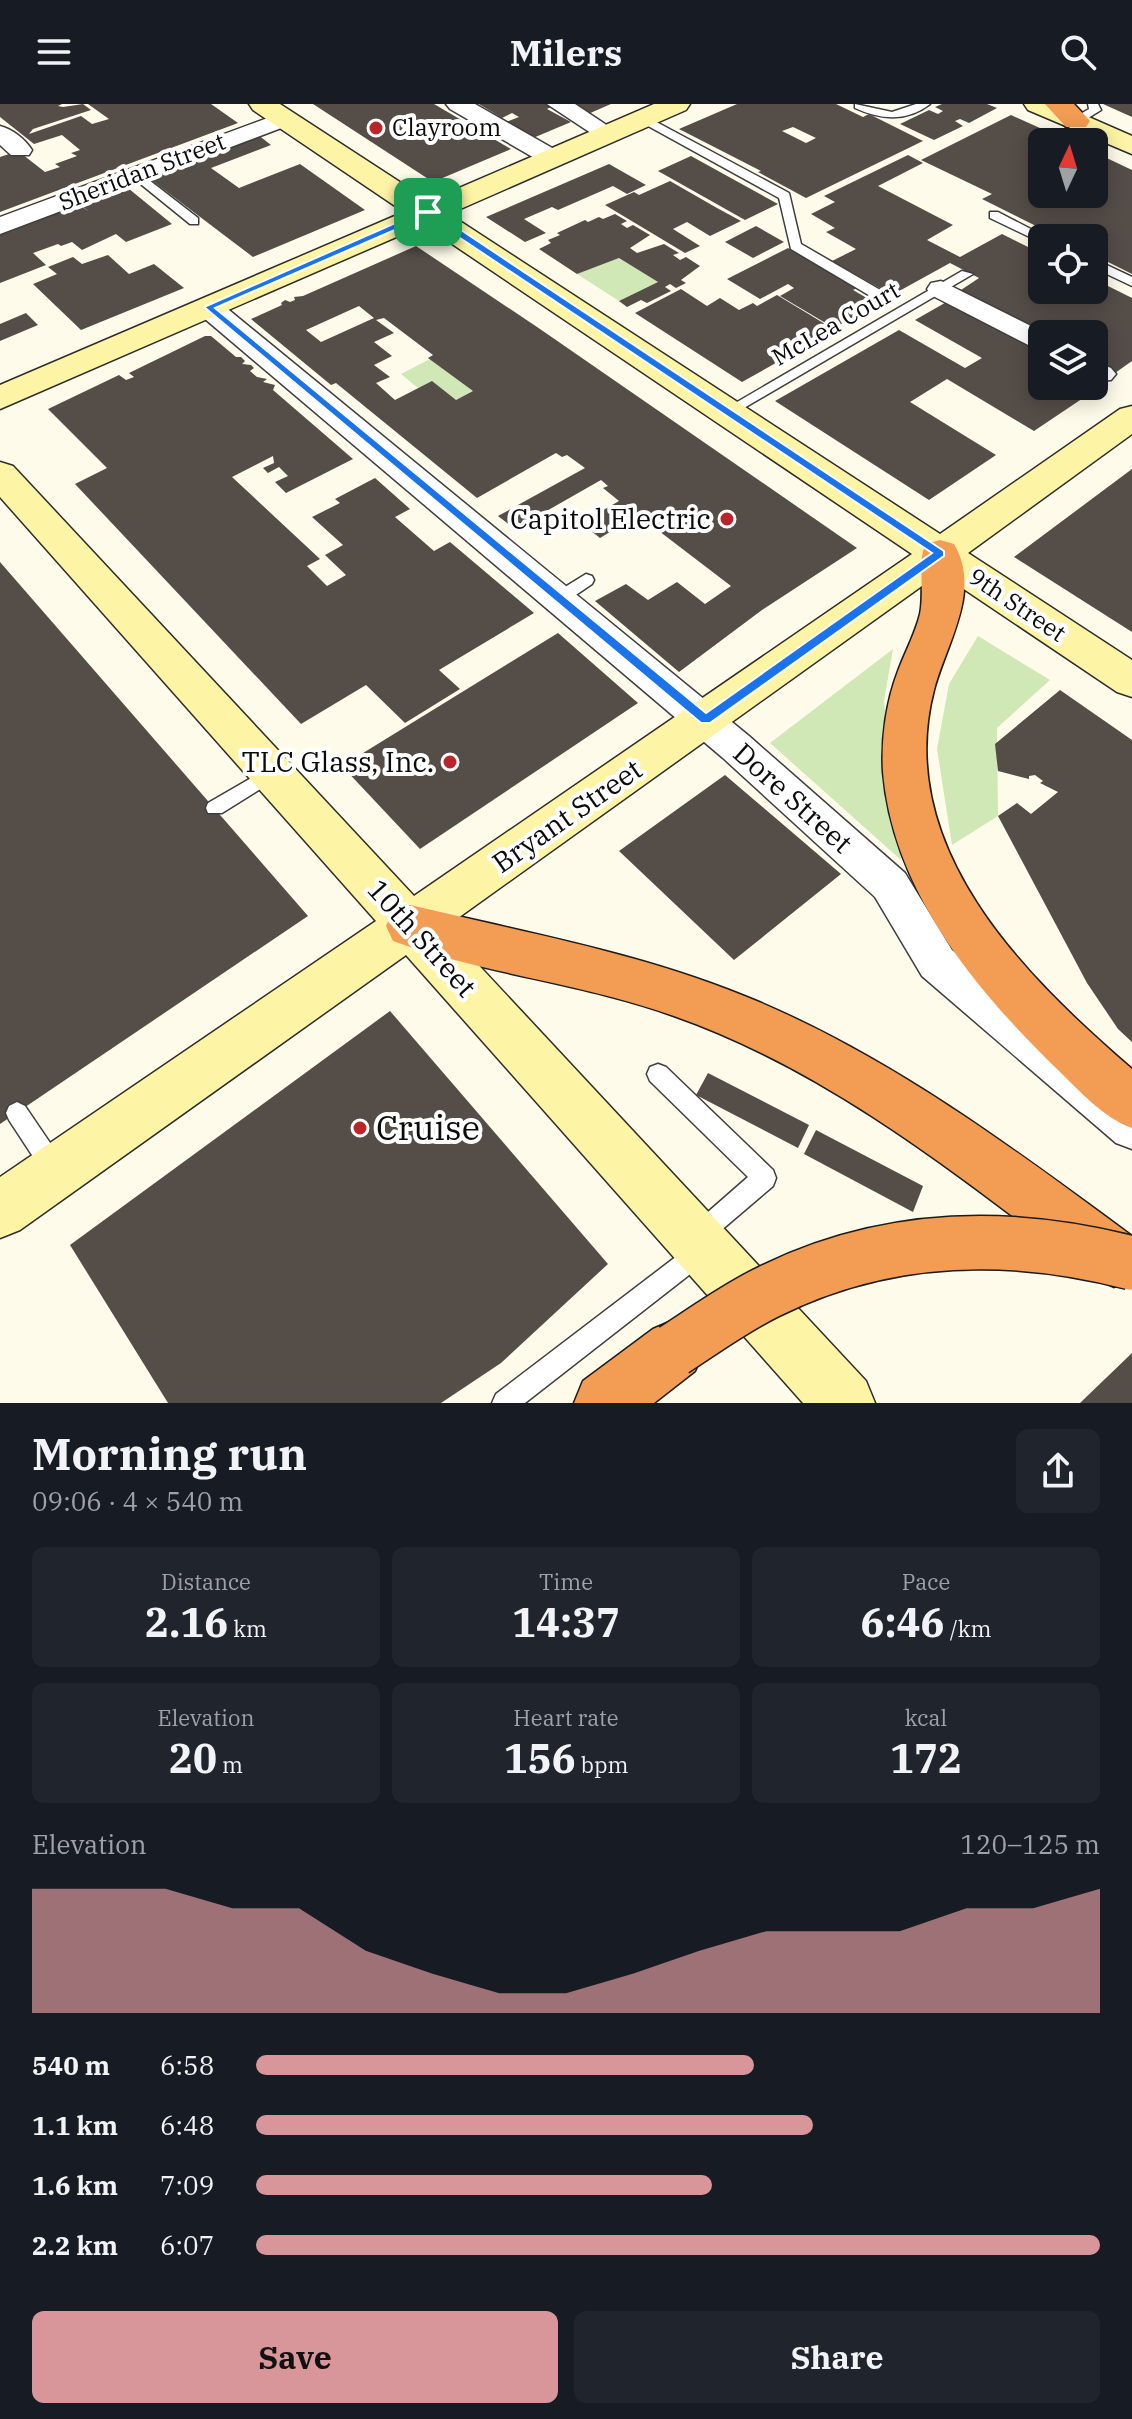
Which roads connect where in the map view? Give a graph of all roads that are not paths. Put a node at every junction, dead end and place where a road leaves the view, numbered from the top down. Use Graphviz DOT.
graph roads {
  1 [pos="458,104"];
  2 [pos="559,104"];
  3 [pos="677,104"];
  4 [pos="1037,104"];
  5 [pos="917,105"];
  6 [pos="859,106"];
  7 [pos="1075,110"];
  8 [pos="273,112"];
  9 [pos="643,119"];
  10 [pos="0,133"];
  11 [pos="608,134"];
  12 [pos="1132,146"];
  13 [pos="20,150"];
  14 [pos="552,158"];
  15 [pos="136,175"];
  16 [pos="428,212"];
  17 [pos="994,215"];
  18 [pos="194,221"];
  19 [pos="0,226"];
  20 [pos="1028,231"];
  21 [pos="1108,270"];
  22 [pos="967,274"];
  23 [pos="1132,282"];
  24 [pos="941,289"];
  25 [pos="877,294"];
  26 [pos="208,307"];
  27 [pos="1028,336"];
  28 [pos="0,398"];
  29 [pos="727,412"];
  30 [pos="1132,417"];
  31 [pos="0,474"];
  32 [pos="940,553"];
  33 [pos="1132,681"];
  34 [pos="705,720"];
  35 [pos="272,773"];
  36 [pos="215,808"];
  37 [pos="410,926"];
  38 [pos="658,1074"];
  39 [pos="1132,1103"];
  40 [pos="17,1113"];
  41 [pos="1132,1127"];
  42 [pos="55,1172"];
  43 [pos="0,1210"];
  44 [pos="700,1244"];
  45 [pos="1132,1263"];
  46 [pos="1132,1272"];
  47 [pos="505,1403"];
  48 [pos="605,1403"];
  49 [pos="844,1403"];
  1 -- 14 [label="street"];
  2 -- 11 [label="street"];
  3 -- 9 [label="main road"];
  4 -- 7 [label="main road"];
  5 -- 6 [label="lane"];
  7 -- 12 [label="main road"];
  8 -- 15 [label="street, Sheridan Street"];
  8 -- 16 [label="main road, 9th Street"];
  9 -- 11 [label="main road"];
  9 -- 25 [label="lane"];
  10 -- 13 [label="street"];
  11 -- 14 [label="main road"];
  14 -- 16 [label="main road"];
  15 -- 18 [label="lane"];
  15 -- 19 [label="street, Sheridan Street"];
  16 -- 26 [label="main road"];
  16 -- 29 [label="main road, 9th Street"];
  17 -- 20 [label="lane"];
  21 -- 23 [label="lane"];
  22 -- 24 [label="lane, McLea Court"];
  24 -- 27 [label="street"];
  24 -- 29 [label="lane, McLea Court"];
  26 -- 28 [label="main road"];
  26 -- 34 [label="street, Dore Street"];
  29 -- 32 [label="main road, 9th Street"];
  30 -- 32 [label="main road, Bryant Street"];
  31 -- 35 [label="main road, 10th Street"];
  32 -- 33 [label="main road, 9th Street"];
  32 -- 34 [label="main road, Bryant Street"];
  32 -- 39 [label="highway"];
  34 -- 37 [label="main road, Bryant Street"];
  34 -- 41 [label="street, Dore Street"];
  35 -- 36 [label="lane"];
  35 -- 37 [label="main road, 10th Street"];
  37 -- 42 [label="main road, Bryant Street"];
  37 -- 44 [label="main road, 10th Street"];
  37 -- 46 [label="highway"];
  38 -- 44 [label="lane"];
  40 -- 42 [label="lane"];
  42 -- 43 [label="main road, Bryant Street"];
  44 -- 47 [label="lane"];
  44 -- 49 [label="main road, 10th Street"];
  45 -- 48 [label="highway, bridge"];
}
